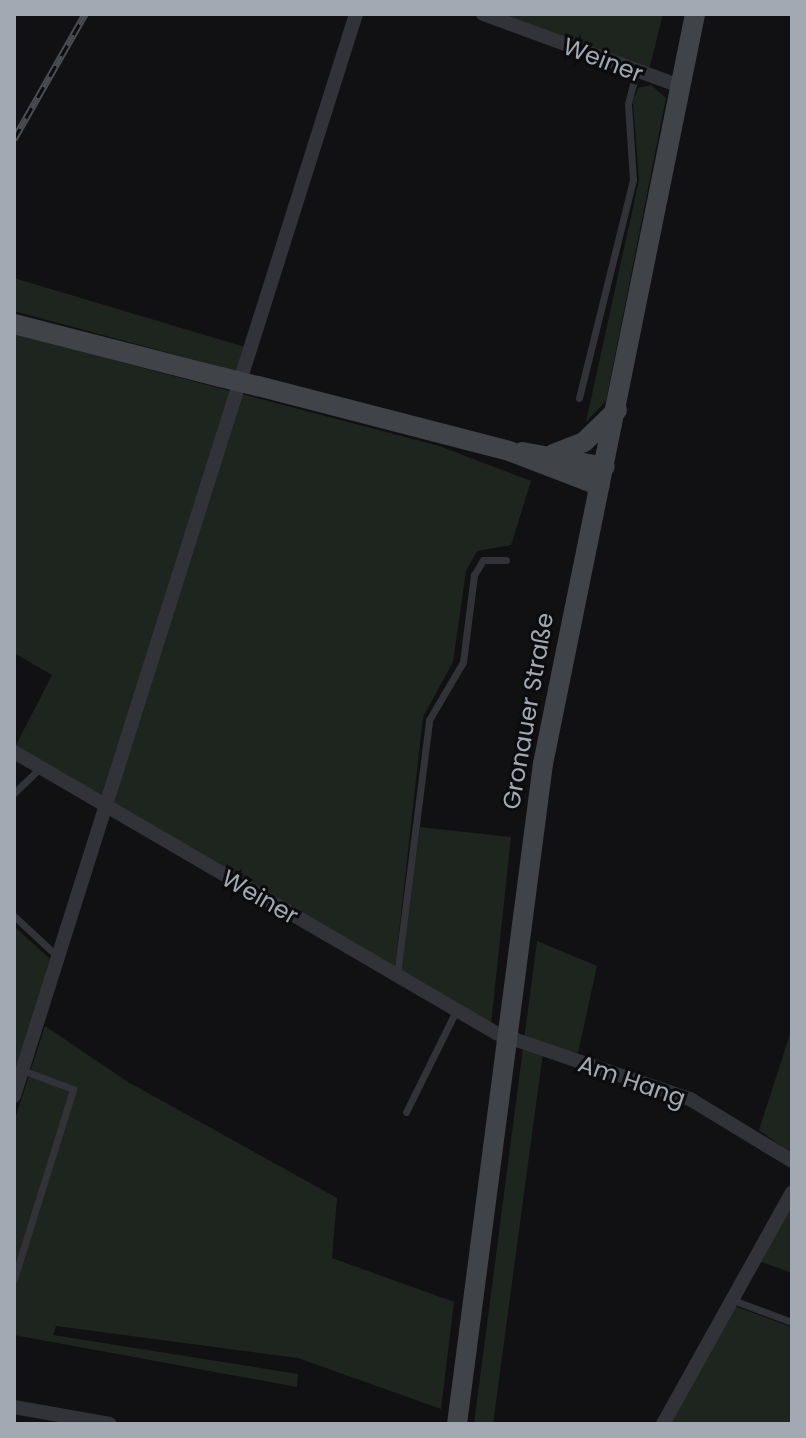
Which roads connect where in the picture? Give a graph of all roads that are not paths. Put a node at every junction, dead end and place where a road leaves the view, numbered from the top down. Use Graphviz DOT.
graph roads {
  1 [pos="356,14"];
  2 [pos="483,14"];
  3 [pos="695,14"];
  4 [pos="636,72"];
  5 [pos="680,86"];
  6 [pos="14,324"];
  7 [pos="579,398"];
  8 [pos="617,410"];
  9 [pos="509,451"];
  10 [pos="553,454"];
  11 [pos="602,476"];
  12 [pos="506,560"];
  13 [pos="14,752"];
  14 [pos="40,768"];
  15 [pos="14,793"];
  16 [pos="105,809"];
  17 [pos="14,916"];
  18 [pos="58,957"];
  19 [pos="397,975"];
  20 [pos="456,1011"];
  21 [pos="508,1038"];
  22 [pos="22,1070"];
  23 [pos="14,1096"];
  24 [pos="406,1112"];
  25 [pos="792,1161"];
  26 [pos="792,1192"];
  27 [pos="14,1279"];
  28 [pos="729,1299"];
  29 [pos="792,1322"];
  30 [pos="14,1407"];
  31 [pos="110,1424"];
  32 [pos="457,1424"];
  33 [pos="663,1424"];
  1 -- 16 [label="street"];
  2 -- 4 [label="street, Weiner"];
  3 -- 5 [label="main road, Gronauer Straße"];
  4 -- 5 [label="street, Weiner"];
  4 -- 7 [label="lane"];
  5 -- 8 [label="main road, Gronauer Straße"];
  6 -- 9 [label="main road, bridge"];
  8 -- 10 [label="main road"];
  8 -- 11 [label="main road, Gronauer Straße"];
  9 -- 10 [label="main road"];
  9 -- 11 [label="main road"];
  10 -- 11 [label="main road"];
  11 -- 21 [label="main road, Gronauer Straße"];
  12 -- 19 [label="lane"];
  13 -- 14 [label="street, Weiner"];
  14 -- 15 [label="lane"];
  14 -- 16 [label="street, Weiner"];
  16 -- 18 [label="street"];
  16 -- 19 [label="street, Weiner"];
  17 -- 18 [label="lane"];
  18 -- 22 [label="street"];
  19 -- 20 [label="street, Weiner"];
  20 -- 21 [label="street, Weiner"];
  20 -- 24 [label="lane"];
  21 -- 25 [label="street, Am Hang"];
  21 -- 32 [label="main road, Gronauer Straße"];
  22 -- 23 [label="street"];
  22 -- 27 [label="lane"];
  26 -- 28 [label="street"];
  28 -- 29 [label="lane"];
  28 -- 33 [label="street"];
  30 -- 31 [label="street"];
}
